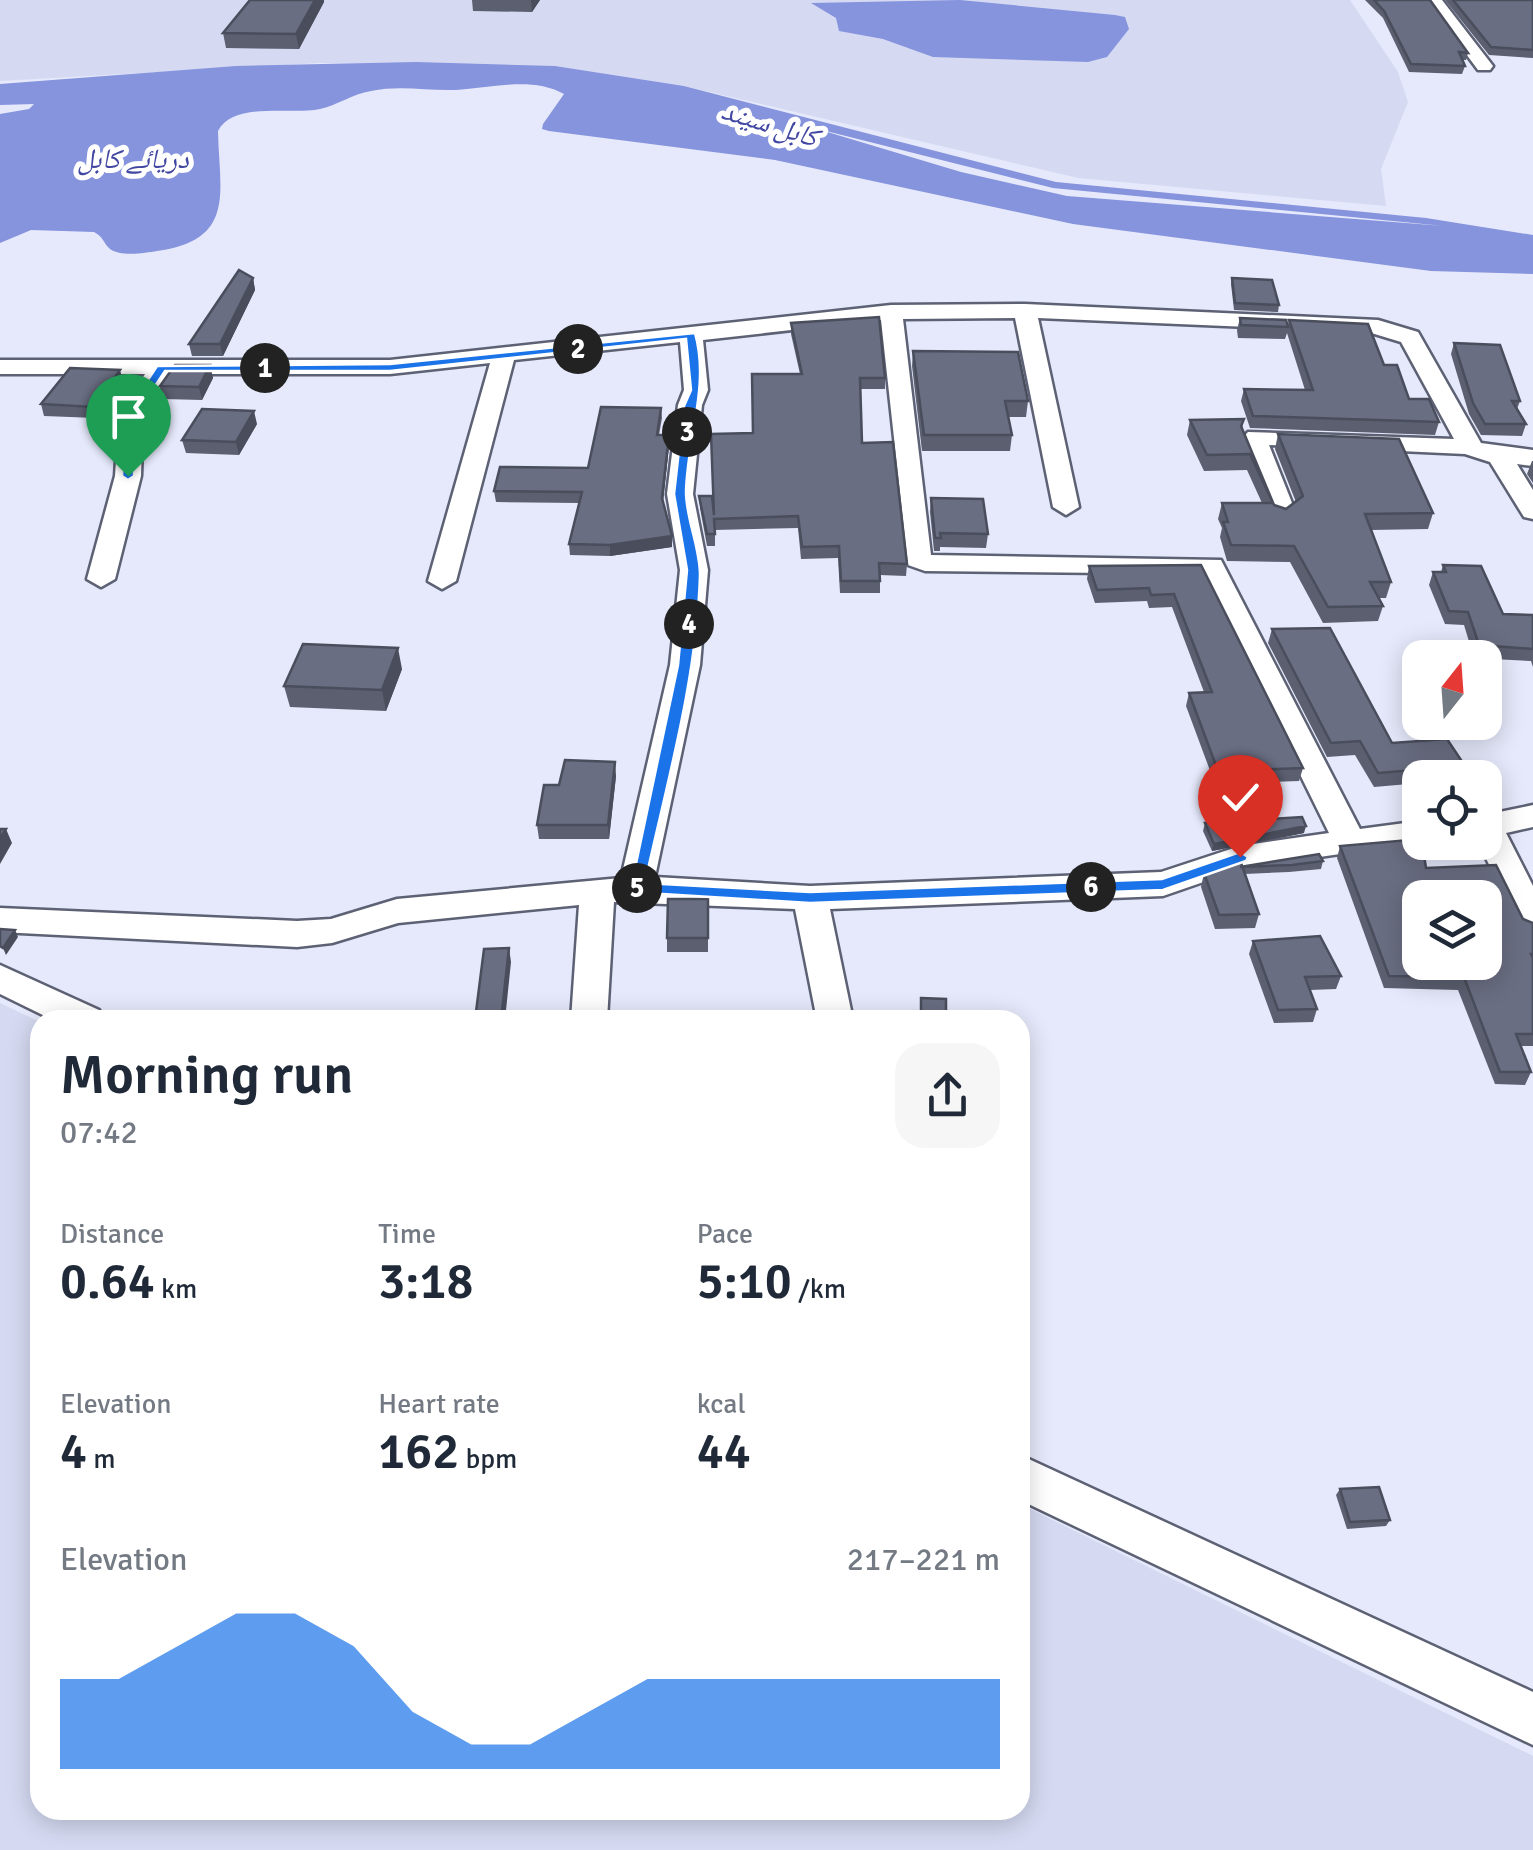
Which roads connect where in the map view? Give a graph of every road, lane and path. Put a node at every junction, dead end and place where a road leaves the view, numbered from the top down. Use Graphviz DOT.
graph roads {
  1 [pos="1434,0"];
  2 [pos="1484,66"];
  3 [pos="1025,311"];
  4 [pos="891,312"];
  5 [pos="691,336"];
  6 [pos="503,358"];
  7 [pos="0,367"];
  8 [pos="161,368"];
  9 [pos="1471,447"];
  10 [pos="1499,456"];
  11 [pos="1533,458"];
  12 [pos="1066,506"];
  13 [pos="1533,511"];
  14 [pos="1283,513"];
  15 [pos="101,579"];
  16 [pos="442,581"];
  17 [pos="1533,816"];
  18 [pos="1502,823"];
  19 [pos="1402,834"];
  20 [pos="1348,839"];
  21 [pos="1502,858"];
  22 [pos="636,888"];
  23 [pos="597,892"];
  24 [pos="810,898"];
  25 [pos="0,920"];
  26 [pos="1533,921"];
  27 [pos="0,978"];
  28 [pos="66,1010"];
  29 [pos="590,1010"];
  30 [pos="833,1010"];
  31 [pos="1030,1483"];
  32 [pos="1533,1719"];
  1 -- 2 [label="street"];
  3 -- 4 [label="street"];
  3 -- 9 [label="street"];
  3 -- 12 [label="street"];
  4 -- 5 [label="street"];
  4 -- 20 [label="street"];
  5 -- 6 [label="street"];
  5 -- 22 [label="street"];
  6 -- 8 [label="street"];
  6 -- 16 [label="street"];
  7 -- 8 [label="street"];
  8 -- 15 [label="street"];
  9 -- 10 [label="street"];
  9 -- 14 [label="street"];
  10 -- 11 [label="street"];
  10 -- 13 [label="street"];
  17 -- 18 [label="street"];
  19 -- 20 [label="street"];
  20 -- 24 [label="street"];
  21 -- 26 [label="street"];
  22 -- 23 [label="street"];
  22 -- 24 [label="street"];
  23 -- 25 [label="street"];
  23 -- 29 [label="street"];
  24 -- 30 [label="street"];
  27 -- 28 [label="street"];
  31 -- 32 [label="street"];
}
